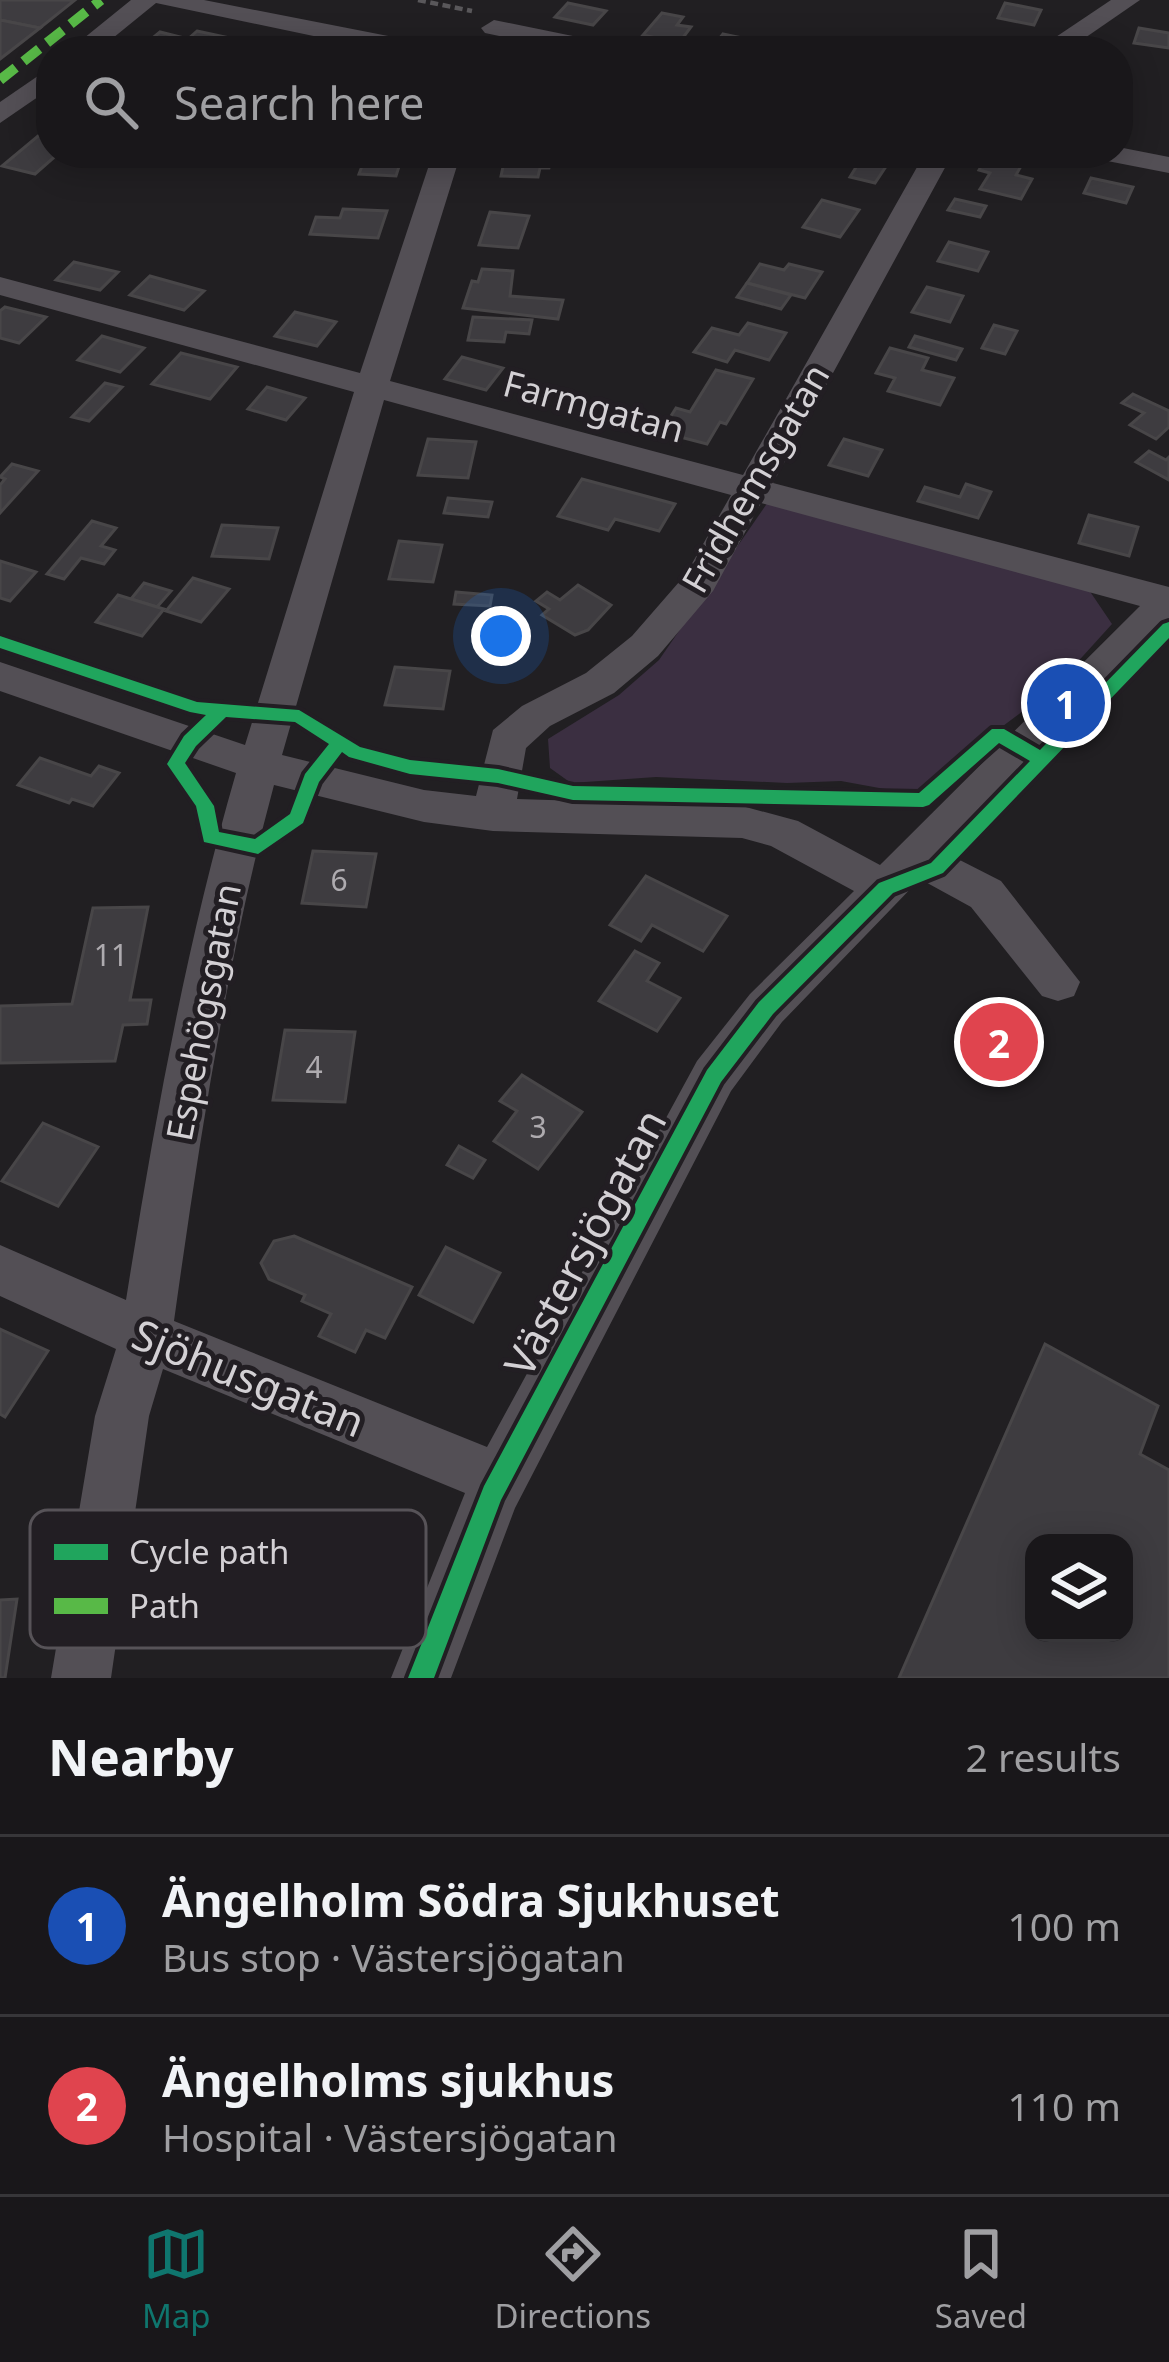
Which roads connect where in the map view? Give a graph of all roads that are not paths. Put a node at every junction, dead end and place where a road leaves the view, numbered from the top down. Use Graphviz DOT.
graph roads {
  1 [pos="146,0"];
  2 [pos="166,0"];
  3 [pos="1128,0"];
  4 [pos="499,24"];
  5 [pos="100,36"];
  6 [pos="348,36"];
  7 [pos="547,36"];
  8 [pos="1072,36"];
  9 [pos="36,87"];
  10 [pos="0,115"];
  11 [pos="1133,158"];
  12 [pos="1169,165"];
  13 [pos="442,168"];
  14 [pos="931,168"];
  15 [pos="0,286"];
  16 [pos="375,387"];
  17 [pos="754,490"];
  18 [pos="1168,601"];
  19 [pos="0,676"];
  20 [pos="259,765"];
  21 [pos="493,815"];
  22 [pos="900,872"];
  23 [pos="1058,982"];
  24 [pos="0,1270"];
  25 [pos="146,1336"];
  26 [pos="500,1479"];
  27 [pos="107,1510"];
  28 [pos="86,1648"];
  29 [pos="81,1678"];
  30 [pos="421,1678"];
  1 -- 5 [label="street"];
  2 -- 6 [label="street"];
  3 -- 8 [label="street"];
  4 -- 7 [label="street"];
  9 -- 10 [label="street"];
  11 -- 12 [label="street"];
  13 -- 16 [label="street, Espehögsgatan"];
  14 -- 17 [label="street, Fridhemsgatan"];
  15 -- 16 [label="street, Farmgatan"];
  16 -- 17 [label="street, Farmgatan"];
  16 -- 20 [label="street, Espehögsgatan"];
  17 -- 18 [label="street, Farmgatan"];
  17 -- 21 [label="street, Fridhemsgatan"];
  18 -- 22 [label="street, Västersjögatan"];
  19 -- 20 [label="street"];
  20 -- 21 [label="street"];
  20 -- 25 [label="street, Espehögsgatan"];
  21 -- 22 [label="street"];
  22 -- 23 [label="street"];
  22 -- 26 [label="street, Västersjögatan"];
  24 -- 25 [label="street, Sjöhusgatan"];
  25 -- 26 [label="street, Sjöhusgatan"];
  25 -- 27 [label="street, Espehögsgatan"];
  26 -- 30 [label="street, Västersjögatan"];
  28 -- 29 [label="street, Espehögsgatan"];
}
